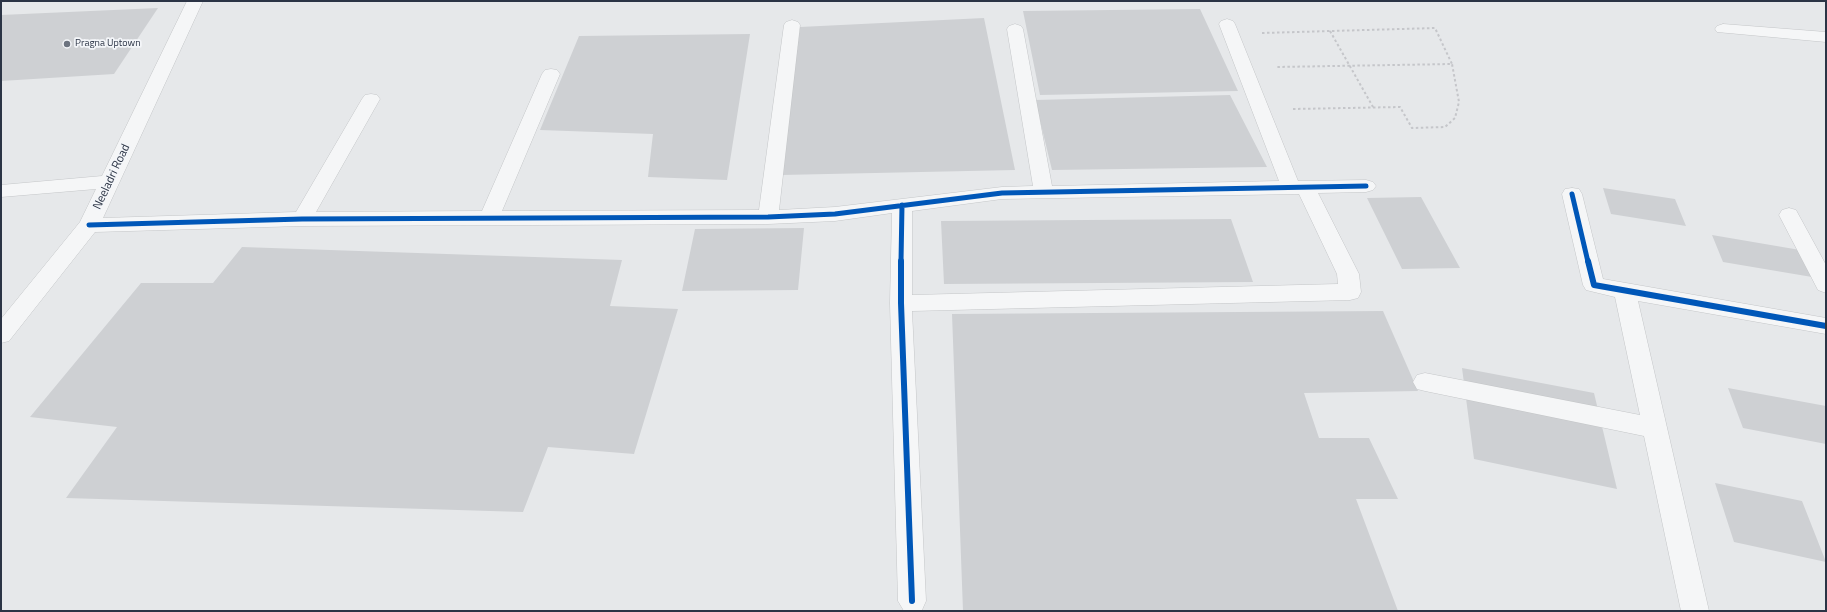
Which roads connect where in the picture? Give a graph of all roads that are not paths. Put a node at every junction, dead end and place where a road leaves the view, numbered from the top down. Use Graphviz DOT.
graph roads {
  1 [pos="195,1"];
  2 [pos="1227,24"];
  3 [pos="792,25"];
  4 [pos="1015,29"];
  5 [pos="1723,29"];
  6 [pos="1826,37"];
  7 [pos="551,74"];
  8 [pos="371,99"];
  9 [pos="110,182"];
  10 [pos="1366,186"];
  11 [pos="1298,187"];
  12 [pos="1,191"];
  13 [pos="1044,193"];
  14 [pos="1572,194"];
  15 [pos="902,205"];
  16 [pos="1789,215"];
  17 [pos="768,217"];
  18 [pos="302,219"];
  19 [pos="489,219"];
  20 [pos="89,225"];
  21 [pos="1826,285"];
  22 [pos="1625,291"];
  23 [pos="901,303"];
  24 [pos="1826,326"];
  25 [pos="1,335"];
  26 [pos="1425,382"];
  27 [pos="1654,428"];
  28 [pos="912,601"];
  29 [pos="1695,611"];
  1 -- 9 [label="street, Neeladri Road"];
  2 -- 11 [label="street"];
  3 -- 17 [label="street"];
  4 -- 13 [label="street"];
  5 -- 6 [label="street"];
  7 -- 19 [label="street"];
  8 -- 18 [label="street"];
  9 -- 12 [label="street"];
  9 -- 20 [label="street, Neeladri Road"];
  10 -- 11 [label="street"];
  11 -- 13 [label="street"];
  11 -- 23 [label="street"];
  13 -- 15 [label="street"];
  14 -- 22 [label="street"];
  15 -- 17 [label="street"];
  15 -- 23 [label="street"];
  16 -- 21 [label="street"];
  17 -- 19 [label="street"];
  18 -- 19 [label="street"];
  18 -- 20 [label="street"];
  20 -- 25 [label="street, Neeladri Road"];
  22 -- 24 [label="street"];
  22 -- 27 [label="street"];
  23 -- 28 [label="street"];
  26 -- 27 [label="street"];
  27 -- 29 [label="street"];
}
